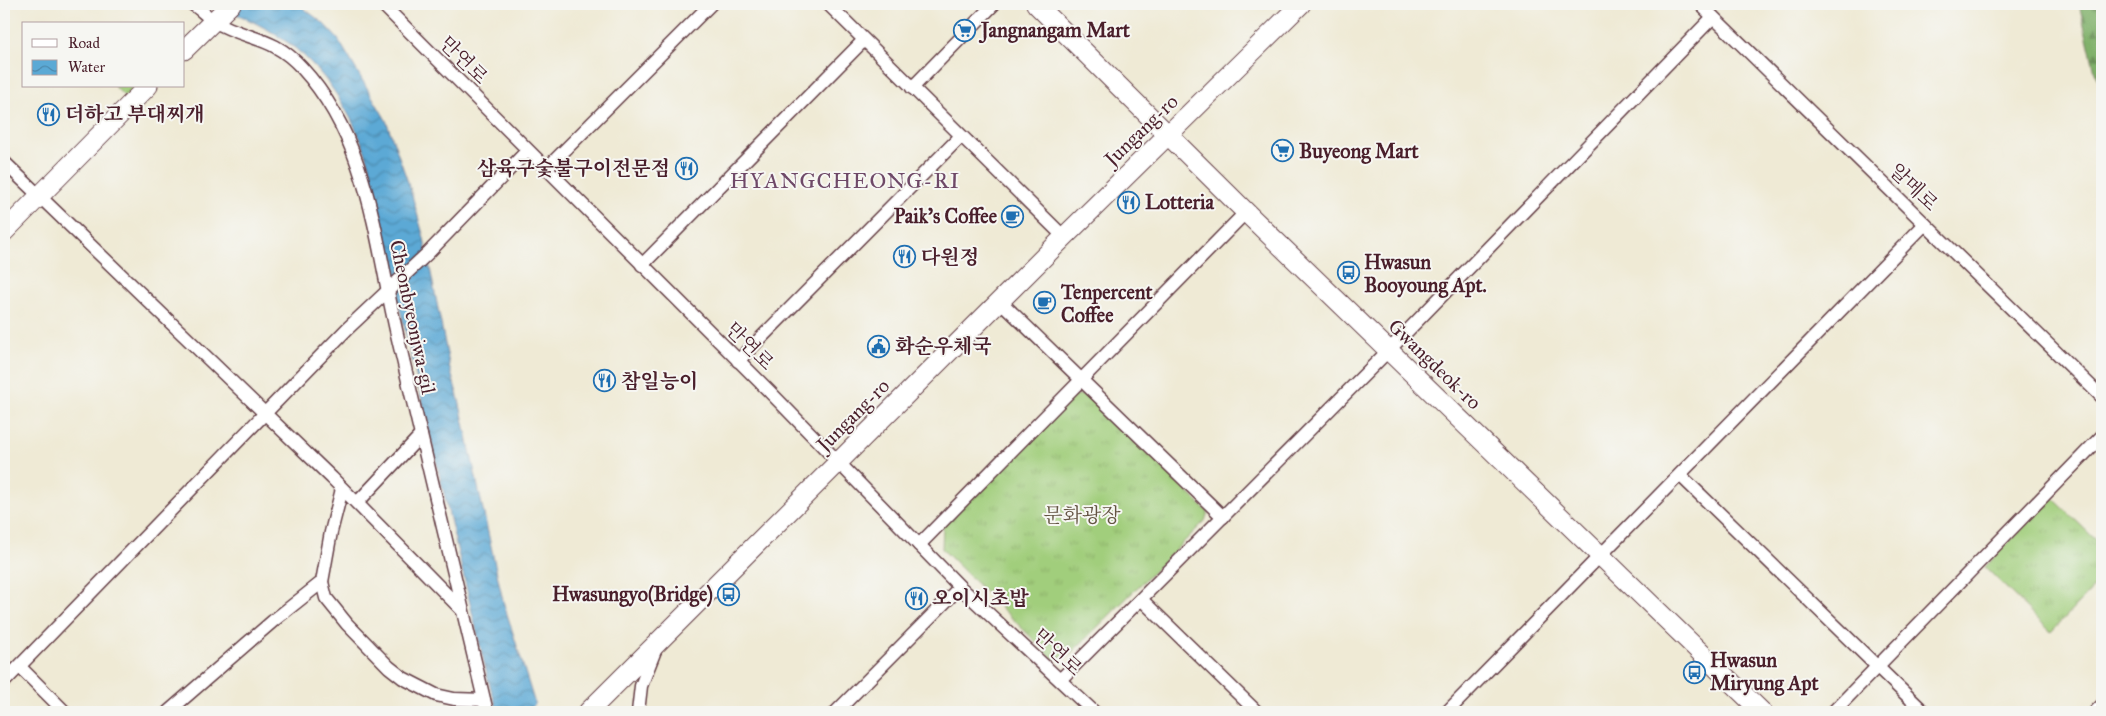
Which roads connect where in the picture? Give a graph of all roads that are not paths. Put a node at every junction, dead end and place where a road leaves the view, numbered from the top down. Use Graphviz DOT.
graph roads {
  1 [pos="192,4"];
  2 [pos="382,4"];
  3 [pos="710,4"];
  4 [pos="828,4"];
  5 [pos="994,4"];
  6 [pos="1036,4"];
  7 [pos="1301,4"];
  8 [pos="1700,4"];
  9 [pos="222,12"];
  10 [pos="1713,17"];
  11 [pos="864,40"];
  12 [pos="185,49"];
  13 [pos="146,88"];
  14 [pos="912,88"];
  15 [pos="1168,135"];
  16 [pos="961,136"];
  17 [pos="527,151"];
  18 [pos="4,162"];
  19 [pos="546,169"];
  20 [pos="39,196"];
  21 [pos="1246,212"];
  22 [pos="1925,224"];
  23 [pos="4,232"];
  24 [pos="1064,237"];
  25 [pos="642,265"];
  26 [pos="390,288"];
  27 [pos="1000,301"];
  28 [pos="1388,351"];
  29 [pos="738,360"];
  30 [pos="1081,380"];
  31 [pos="2102,397"];
  32 [pos="264,414"];
  33 [pos="421,435"];
  34 [pos="2102,436"];
  35 [pos="838,462"];
  36 [pos="1680,475"];
  37 [pos="342,488"];
  38 [pos="357,503"];
  39 [pos="1223,518"];
  40 [pos="919,545"];
  41 [pos="1601,555"];
  42 [pos="322,582"];
  43 [pos="960,587"];
  44 [pos="1142,600"];
  45 [pos="461,609"];
  46 [pos="659,640"];
  47 [pos="20,667"];
  48 [pos="1877,667"];
  49 [pos="1060,680"];
  50 [pos="4,682"];
  51 [pos="2102,705"];
  52 [pos="485,706"];
  53 [pos="65,712"];
  54 [pos="168,712"];
  55 [pos="588,712"];
  56 [pos="638,712"];
  57 [pos="836,712"];
  58 [pos="1094,712"];
  59 [pos="1257,712"];
  60 [pos="1447,712"];
  61 [pos="1762,712"];
  62 [pos="1833,712"];
  63 [pos="1924,712"];
  64 [pos="2095,712"];
  1 -- 9 [label="street, Cheonbyeonjwa-gil"];
  2 -- 17 [label="street, 만연로"];
  3 -- 19 [label="street"];
  4 -- 11 [label="street"];
  5 -- 14 [label="street"];
  6 -- 15 [label="street, Gwangdeok-ro"];
  7 -- 15 [label="street, Jungang-ro"];
  8 -- 10 [label="street, 알메로"];
  9 -- 12 [label="street"];
  9 -- 26 [label="street, Cheonbyeonjwa-gil"];
  10 -- 22 [label="street, 알메로"];
  10 -- 28 [label="street"];
  11 -- 14 [label="street"];
  11 -- 25 [label="street"];
  13 -- 20 [label="street"];
  14 -- 16 [label="street"];
  15 -- 21 [label="street, Gwangdeok-ro"];
  15 -- 24 [label="street, Jungang-ro"];
  16 -- 24 [label="street"];
  16 -- 29 [label="street"];
  17 -- 19 [label="street, 만연로"];
  17 -- 26 [label="street"];
  18 -- 20 [label="street"];
  19 -- 25 [label="street, 만연로"];
  20 -- 23 [label="street"];
  20 -- 32 [label="street"];
  21 -- 28 [label="street, Gwangdeok-ro"];
  21 -- 30 [label="street"];
  22 -- 31 [label="street, 알메로"];
  22 -- 36 [label="street"];
  24 -- 27 [label="street, Jungang-ro"];
  25 -- 29 [label="street, 만연로"];
  26 -- 32 [label="street"];
  26 -- 33 [label="street, Cheonbyeonjwa-gil"];
  27 -- 30 [label="street"];
  27 -- 35 [label="street, Jungang-ro"];
  28 -- 39 [label="street"];
  28 -- 41 [label="street, Gwangdeok-ro"];
  29 -- 35 [label="street, 만연로"];
  30 -- 39 [label="street"];
  30 -- 40 [label="street"];
  32 -- 37 [label="street"];
  32 -- 47 [label="street"];
  33 -- 38 [label="street"];
  33 -- 45 [label="street, Cheonbyeonjwa-gil"];
  34 -- 48 [label="street"];
  35 -- 40 [label="street, 만연로"];
  35 -- 46 [label="street, Jungang-ro"];
  36 -- 41 [label="street"];
  36 -- 48 [label="street"];
  37 -- 38 [label="street"];
  37 -- 42 [label="street"];
  38 -- 45 [label="street"];
  39 -- 44 [label="street"];
  40 -- 43 [label="street, 만연로"];
  41 -- 60 [label="street"];
  41 -- 61 [label="street, Gwangdeok-ro"];
  42 -- 52 [label="street"];
  42 -- 54 [label="street"];
  43 -- 49 [label="street, 만연로"];
  43 -- 57 [label="street"];
  44 -- 49 [label="street"];
  44 -- 59 [label="street"];
  45 -- 52 [label="street, Cheonbyeonjwa-gil"];
  46 -- 55 [label="street, Jungang-ro"];
  46 -- 56 [label="street"];
  47 -- 50 [label="street"];
  47 -- 53 [label="street"];
  48 -- 62 [label="street"];
  48 -- 63 [label="street"];
  49 -- 58 [label="street, 만연로"];
  51 -- 64 [label="street"];
}
